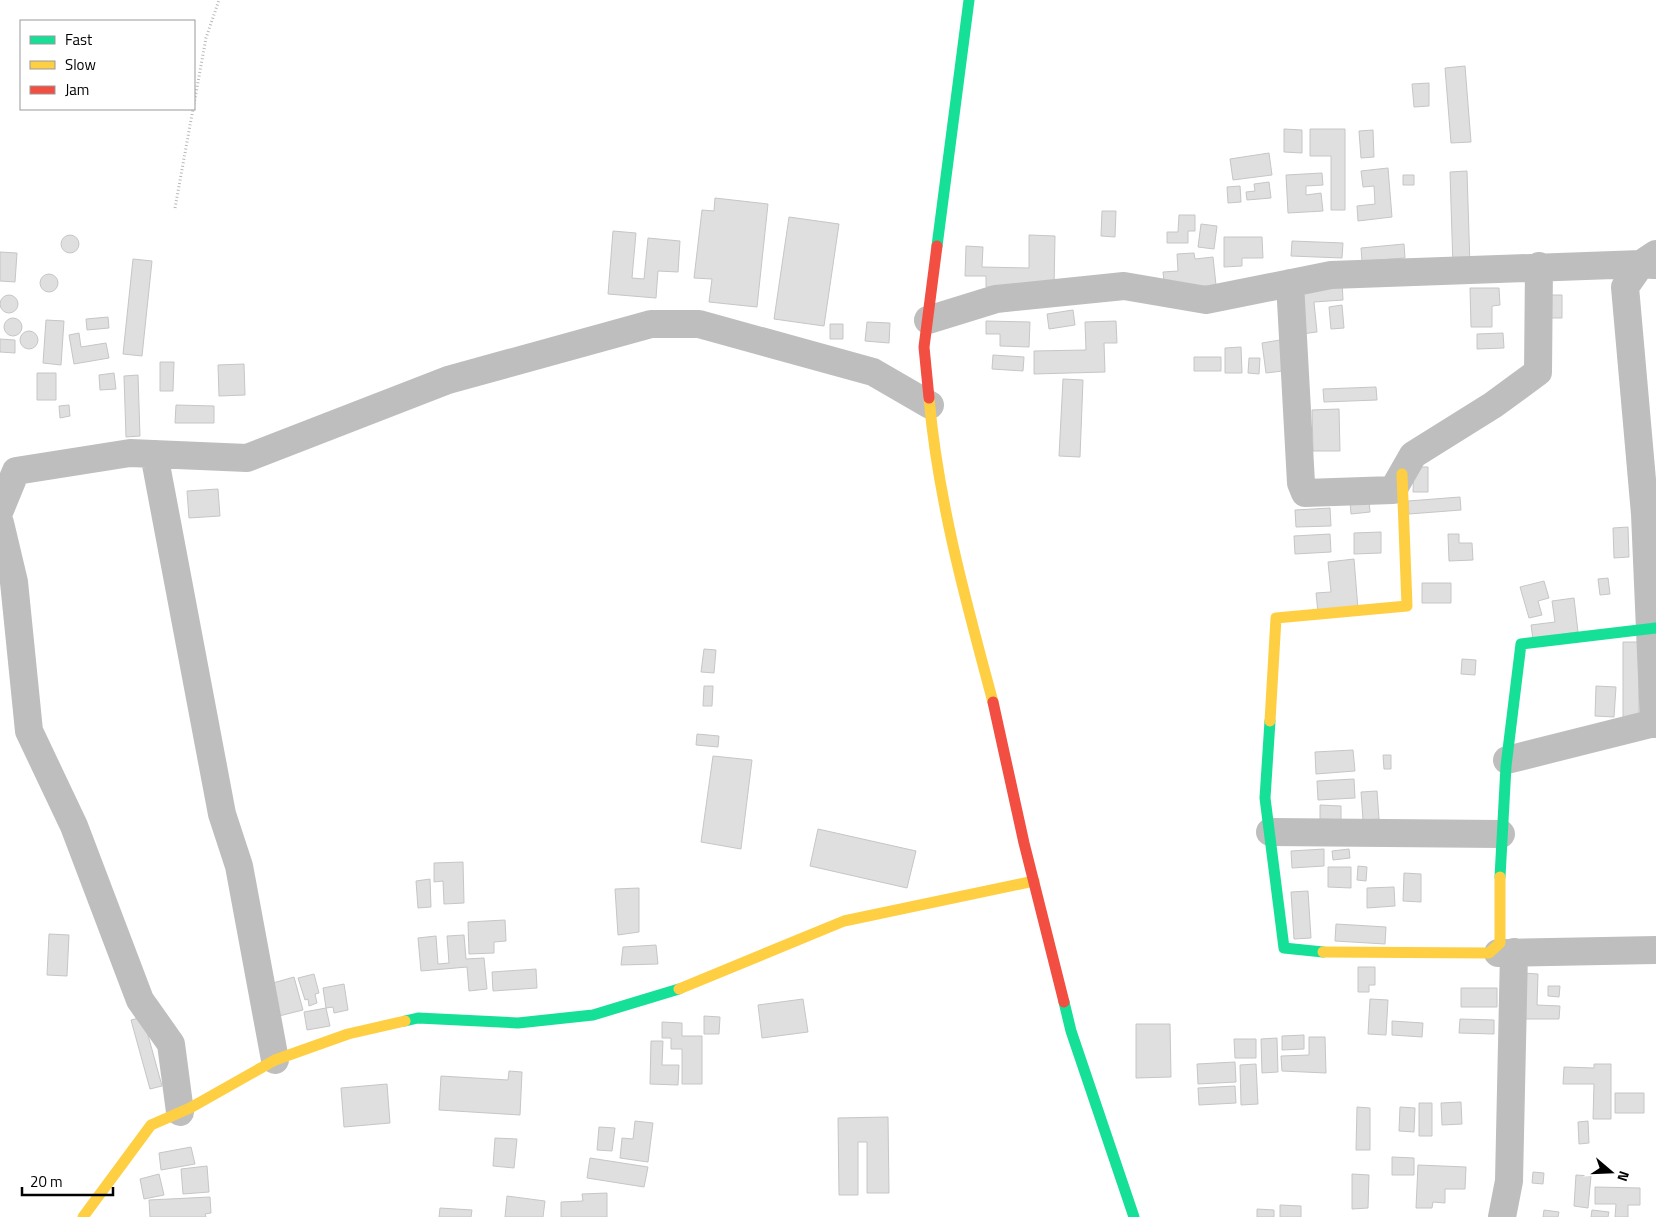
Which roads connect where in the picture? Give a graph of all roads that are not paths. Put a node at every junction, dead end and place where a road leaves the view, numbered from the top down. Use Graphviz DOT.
graph roads {
  1 [pos="969,0"];
  2 [pos="1651,261"];
  3 [pos="1539,266"];
  4 [pos="1290,283"];
  5 [pos="928,320"];
  6 [pos="930,405"];
  7 [pos="154,454"];
  8 [pos="1402,474"];
  9 [pos="0,510"];
  10 [pos="0,523"];
  11 [pos="1654,628"];
  12 [pos="1655,724"];
  13 [pos="1507,760"];
  14 [pos="1270,832"];
  15 [pos="1501,834"];
  16 [pos="1034,881"];
  17 [pos="1656,950"];
  18 [pos="1502,953"];
  19 [pos="275,1060"];
  20 [pos="180,1112"];
  21 [pos="83,1217"];
  22 [pos="1134,1217"];
  23 [pos="1502,1217"];
  1 -- 5 [label="street"];
  2 -- 3 [label="street"];
  2 -- 11 [label="street"];
  3 -- 4 [label="street"];
  3 -- 8 [label="street"];
  4 -- 5 [label="street"];
  4 -- 8 [label="street"];
  5 -- 6 [label="street"];
  6 -- 7 [label="street"];
  6 -- 16 [label="street"];
  7 -- 9 [label="street"];
  7 -- 19 [label="street"];
  8 -- 14 [label="street"];
  10 -- 20 [label="street"];
  11 -- 12 [label="street"];
  11 -- 13 [label="street"];
  12 -- 13 [label="street"];
  13 -- 15 [label="street"];
  14 -- 15 [label="street"];
  14 -- 18 [label="street"];
  15 -- 18 [label="street"];
  16 -- 19 [label="street"];
  16 -- 22 [label="street"];
  17 -- 18 [label="street"];
  18 -- 23 [label="street"];
  19 -- 20 [label="street"];
  20 -- 21 [label="street"];
}
